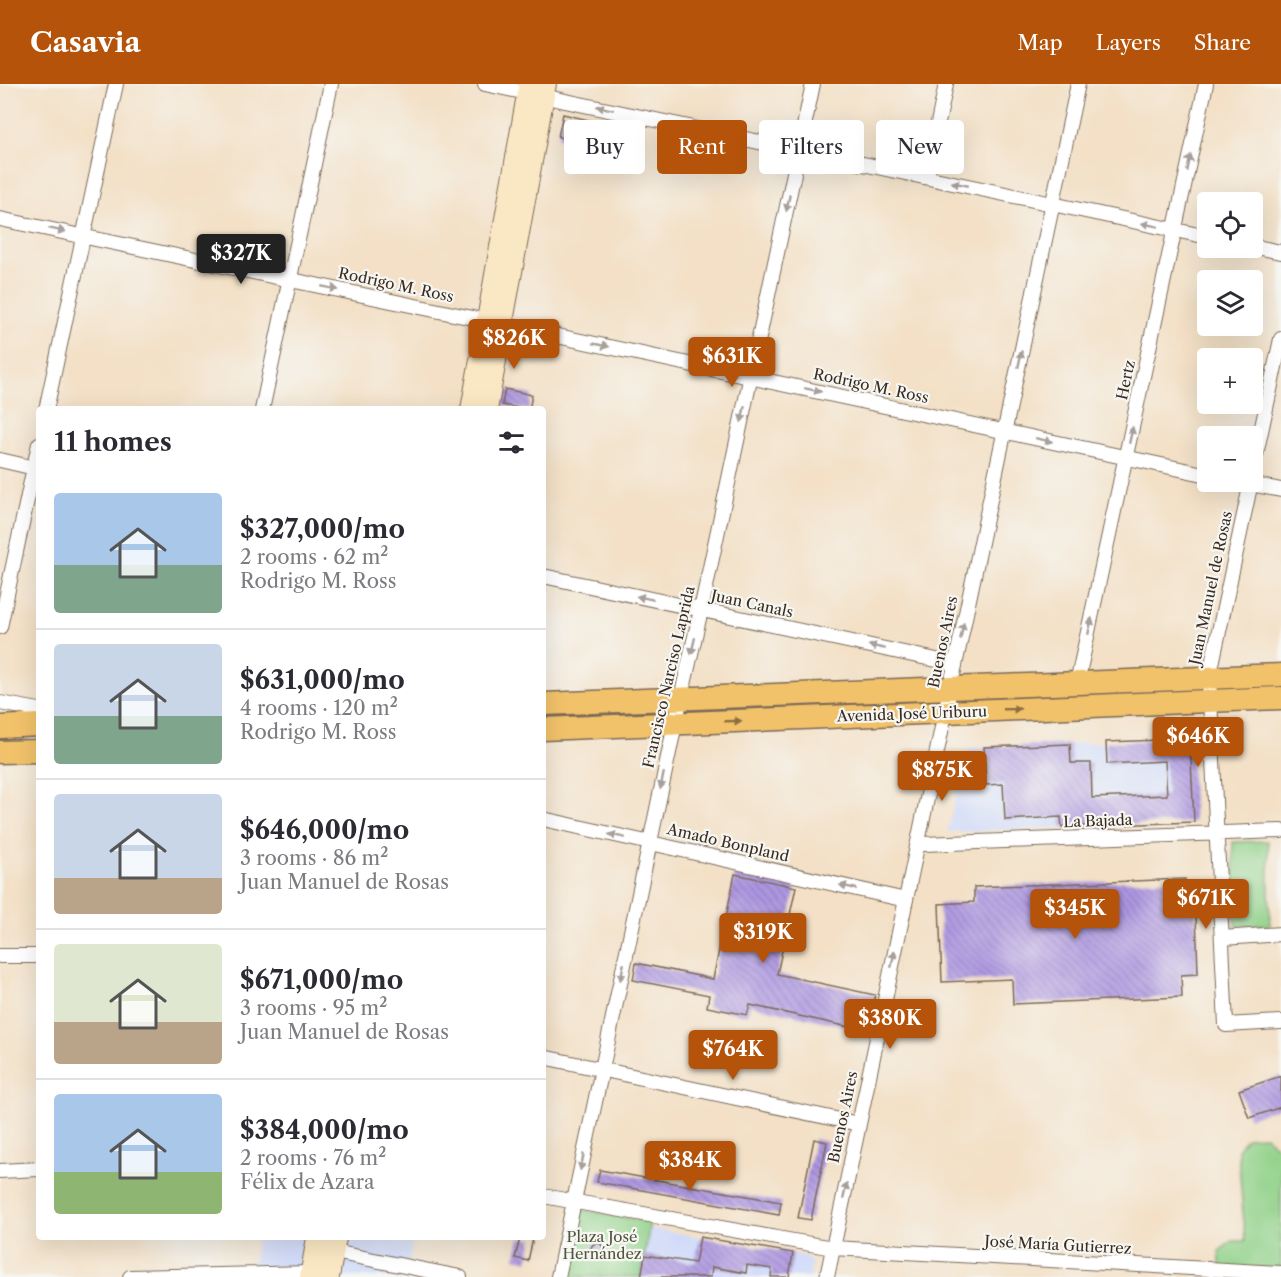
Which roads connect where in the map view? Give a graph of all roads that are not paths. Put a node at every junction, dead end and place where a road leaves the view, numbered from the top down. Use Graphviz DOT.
graph roads {
  1 [pos="116,84"];
  2 [pos="331,84"];
  3 [pos="485,84"];
  4 [pos="813,84"];
  5 [pos="946,84"];
  6 [pos="1078,84"];
  7 [pos="1206,84"];
  8 [pos="537,89"];
  9 [pos="805,120"];
  10 [pos="759,141"];
  11 [pos="864,164"];
  12 [pos="794,174"];
  13 [pos="927,177"];
  14 [pos="1053,204"];
  15 [pos="0,219"];
  16 [pos="1174,230"];
  17 [pos="1197,235"];
  18 [pos="83,236"];
  19 [pos="1263,248"];
  20 [pos="1281,252"];
  21 [pos="290,279"];
  22 [pos="495,322"];
  23 [pos="1281,339"];
  24 [pos="751,377"];
  25 [pos="47,406"];
  26 [pos="263,406"];
  27 [pos="472,406"];
  28 [pos="487,406"];
  29 [pos="1261,426"];
  30 [pos="1004,431"];
  31 [pos="1126,457"];
  32 [pos="0,460"];
  33 [pos="36,468"];
  34 [pos="36,472"];
  35 [pos="1197,473"];
  36 [pos="1263,485"];
  37 [pos="1281,490"];
  38 [pos="1246,492"];
  39 [pos="546,577"];
  40 [pos="702,610"];
  41 [pos="0,627"];
  42 [pos="955,664"];
  43 [pos="1281,675"];
  44 [pos="1209,678"];
  45 [pos="1077,683"];
  46 [pos="950,689"];
  47 [pos="681,698"];
  48 [pos="1281,698"];
  49 [pos="1210,701"];
  50 [pos="0,703"];
  51 [pos="546,704"];
  52 [pos="36,709"];
  53 [pos="945,712"];
  54 [pos="675,724"];
  55 [pos="36,725"];
  56 [pos="0,727"];
  57 [pos="546,729"];
  58 [pos="36,751"];
  59 [pos="0,752"];
  60 [pos="546,820"];
  61 [pos="1281,831"];
  62 [pos="1217,834"];
  63 [pos="649,843"];
  64 [pos="917,846"];
  65 [pos="906,900"];
  66 [pos="1281,934"];
  67 [pos="1222,938"];
  68 [pos="0,956"];
  69 [pos="36,956"];
  70 [pos="1281,1023"];
  71 [pos="546,1058"];
  72 [pos="602,1069"];
  73 [pos="859,1124"];
  74 [pos="36,1169"];
  75 [pos="0,1171"];
  76 [pos="546,1196"];
  77 [pos="574,1201"];
  78 [pos="317,1240"];
  79 [pos="335,1245"];
  80 [pos="833,1248"];
  81 [pos="1281,1273"];
  82 [pos="319,1276"];
  83 [pos="130,1277"];
  84 [pos="460,1277"];
  85 [pos="558,1277"];
  86 [pos="826,1277"];
  1 -- 18 [label="street"];
  2 -- 21 [label="street"];
  3 -- 8 [label="street"];
  4 -- 9 [label="street, Francisco Narciso Laprida"];
  5 -- 13 [label="street"];
  6 -- 14 [label="street, Buenos Aires"];
  16 -- 7 [label="street, Hertz, one-way"];
  10 -- 8 [label="street, one-way"];
  8 -- 22 [label="main road"];
  11 -- 13 [label="street"];
  12 -- 24 [label="street, Francisco Narciso Laprida, one-way"];
  14 -- 13 [label="street, one-way"];
  16 -- 14 [label="street, one-way"];
  30 -- 14 [label="street, Buenos Aires, one-way"];
  15 -- 18 [label="street, Rodrigo M. Ross, one-way"];
  16 -- 17 [label="street"];
  31 -- 16 [label="street, Hertz, one-way"];
  18 -- 21 [label="street, Rodrigo M. Ross"];
  18 -- 25 [label="street"];
  19 -- 20 [label="street"];
  21 -- 22 [label="street, Rodrigo M. Ross, one-way"];
  21 -- 26 [label="street"];
  22 -- 24 [label="street, Rodrigo M. Ross, one-way"];
  22 -- 27 [label="main road"];
  22 -- 28 [label="main road"];
  23 -- 29 [label="street, Juan Manuel de Rosas"];
  24 -- 30 [label="street, Rodrigo M. Ross, one-way"];
  24 -- 40 [label="street, Francisco Narciso Laprida, one-way"];
  30 -- 31 [label="street, Rodrigo M. Ross, one-way"];
  42 -- 30 [label="street, Buenos Aires, one-way"];
  31 -- 35 [label="street, Rodrigo M. Ross"];
  45 -- 31 [label="street, Hertz, one-way"];
  32 -- 33 [label="street"];
  34 -- 41 [label="street"];
  36 -- 37 [label="street"];
  38 -- 44 [label="street, Juan Manuel de Rosas"];
  40 -- 39 [label="street, Juan Canals, one-way"];
  42 -- 40 [label="street, Juan Canals, one-way"];
  40 -- 47 [label="street, Francisco Narciso Laprida, one-way"];
  42 -- 46 [label="street, Buenos Aires"];
  43 -- 44 [label="main road, Avenida José Uriburu"];
  44 -- 45 [label="main road, Avenida José Uriburu"];
  44 -- 49 [label="street, Juan Manuel de Rosas"];
  45 -- 46 [label="main road, Avenida José Uriburu"];
  46 -- 47 [label="main road, Avenida José Uriburu"];
  46 -- 53 [label="street, Buenos Aires"];
  47 -- 51 [label="main road, Avenida José Uriburu"];
  47 -- 54 [label="street, Francisco Narciso Laprida"];
  48 -- 49 [label="main road, Avenida José Uriburu"];
  53 -- 49 [label="main road, Avenida José Uriburu, one-way"];
  49 -- 62 [label="street, Juan Manuel de Rosas"];
  50 -- 52 [label="street"];
  54 -- 53 [label="main road, Avenida José Uriburu, one-way"];
  53 -- 64 [label="street, Buenos Aires"];
  54 -- 57 [label="main road, Avenida José Uriburu"];
  54 -- 63 [label="street, Francisco Narciso Laprida, one-way"];
  55 -- 56 [label="main road"];
  58 -- 59 [label="main road"];
  63 -- 60 [label="street, Amado Bonpland, one-way"];
  61 -- 62 [label="street, La Bajada"];
  62 -- 64 [label="street, La Bajada"];
  62 -- 67 [label="street, Juan Manuel de Rosas"];
  65 -- 63 [label="street, Amado Bonpland, one-way"];
  63 -- 72 [label="street, Francisco Narciso Laprida, one-way"];
  64 -- 65 [label="street, Buenos Aires"];
  73 -- 65 [label="street, Buenos Aires, one-way"];
  66 -- 67 [label="street"];
  67 -- 70 [label="street, Juan Manuel de Rosas"];
  68 -- 69 [label="street"];
  71 -- 72 [label="street"];
  72 -- 73 [label="street"];
  72 -- 77 [label="street, Francisco Narciso Laprida, one-way"];
  80 -- 73 [label="street, Buenos Aires, one-way"];
  74 -- 75 [label="street"];
  76 -- 77 [label="street, José María Gutierrez"];
  77 -- 80 [label="street, José María Gutierrez"];
  77 -- 85 [label="street, Francisco Narciso Laprida"];
  78 -- 82 [label="main road"];
  79 -- 82 [label="main road"];
  79 -- 84 [label="street"];
  80 -- 81 [label="street, José María Gutierrez"];
  80 -- 86 [label="street, Buenos Aires"];
  82 -- 83 [label="street"];
}
